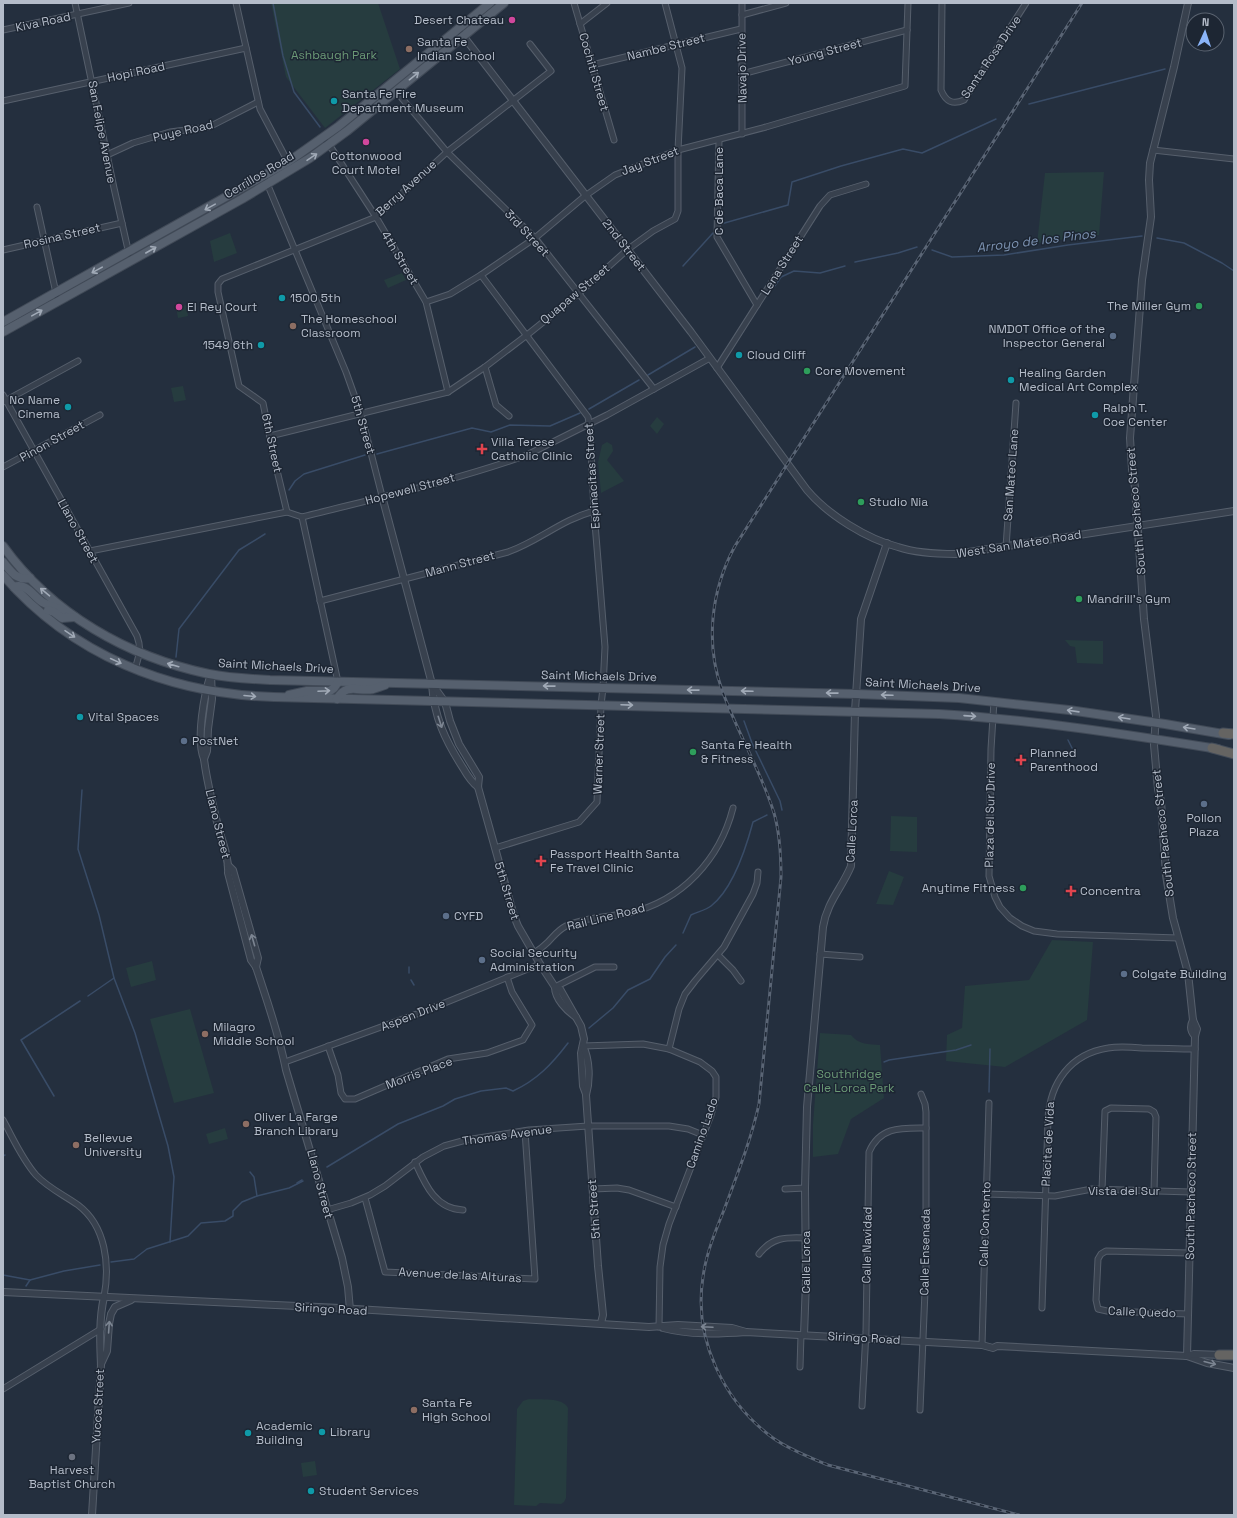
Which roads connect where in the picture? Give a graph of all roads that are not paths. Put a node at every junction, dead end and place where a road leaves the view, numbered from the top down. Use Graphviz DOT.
graph roads {
  1 [pos="75,3"];
  2 [pos="129,3"];
  3 [pos="236,3"];
  4 [pos="490,3"];
  5 [pos="504,3"];
  6 [pos="574,3"];
  7 [pos="607,3"];
  8 [pos="665,3"];
  9 [pos="742,3"];
  10 [pos="786,3"];
  11 [pos="908,3"];
  12 [pos="942,3"];
  13 [pos="1026,3"];
  14 [pos="1188,3"];
  15 [pos="77,14"];
  16 [pos="742,16"];
  17 [pos="580,24"];
  18 [pos="741,29"];
  19 [pos="3,30"];
  20 [pos="907,30"];
  21 [pos="461,32"];
  22 [pos="530,44"];
  23 [pos="676,44"];
  24 [pos="246,48"];
  25 [pos="592,65"];
  26 [pos="742,74"];
  27 [pos="92,82"];
  28 [pos="390,84"];
  29 [pos="396,91"];
  30 [pos="3,101"];
  31 [pos="513,101"];
  32 [pos="258,102"];
  33 [pos="742,134"];
  34 [pos="323,138"];
  35 [pos="614,140"];
  36 [pos="719,140"];
  37 [pos="328,145"];
  38 [pos="678,150"];
  39 [pos="1153,150"];
  40 [pos="447,152"];
  41 [pos="107,155"];
  42 [pos="1234,159"];
  43 [pos="290,166"];
  44 [pos="264,176"];
  45 [pos="268,184"];
  46 [pos="866,184"];
  47 [pos="585,196"];
  48 [pos="37,207"];
  49 [pos="376,217"];
  50 [pos="122,223"];
  51 [pos="535,238"];
  52 [pos="44,240"];
  53 [pos="3,250"];
  54 [pos="296,250"];
  55 [pos="627,250"];
  56 [pos="128,252"];
  57 [pos="132,261"];
  58 [pos="481,275"];
  59 [pos="218,292"];
  60 [pos="56,293"];
  61 [pos="578,294"];
  62 [pos="58,302"];
  63 [pos="426,302"];
  64 [pos="757,305"];
  65 [pos="3,322"];
  66 [pos="3,332"];
  67 [pos="527,335"];
  68 [pos="710,358"];
  69 [pos="78,361"];
  70 [pos="485,367"];
  71 [pos="717,368"];
  72 [pos="654,389"];
  73 [pos="448,392"];
  74 [pos="3,394"];
  75 [pos="4,401"];
  76 [pos="1016,403"];
  77 [pos="100,414"];
  78 [pos="361,414"];
  79 [pos="509,416"];
  80 [pos="590,423"];
  81 [pos="270,436"];
  82 [pos="35,451"];
  83 [pos="788,463"];
  84 [pos="3,467"];
  85 [pos="382,496"];
  86 [pos="594,511"];
  87 [pos="1234,511"];
  88 [pos="287,512"];
  89 [pos="302,517"];
  90 [pos="1138,526"];
  91 [pos="887,543"];
  92 [pos="3,546"];
  93 [pos="1006,547"];
  94 [pos="3,551"];
  95 [pos="90,551"];
  96 [pos="10,557"];
  97 [pos="3,562"];
  98 [pos="3,575"];
  99 [pos="30,578"];
  100 [pos="404,579"];
  101 [pos="14,587"];
  102 [pos="320,601"];
  103 [pos="28,602"];
  104 [pos="72,615"];
  105 [pos="140,653"];
  106 [pos="135,670"];
  107 [pos="211,674"];
  108 [pos="338,682"];
  109 [pos="390,683"];
  110 [pos="432,684"];
  111 [pos="603,688"];
  112 [pos="208,691"];
  113 [pos="856,694"];
  114 [pos="279,697"];
  115 [pos="337,699"];
  116 [pos="434,701"];
  117 [pos="994,701"];
  118 [pos="445,702"];
  119 [pos="601,705"];
  120 [pos="855,711"];
  121 [pos="992,718"];
  122 [pos="1155,723"];
  123 [pos="1223,733"];
  124 [pos="1234,736"];
  125 [pos="1154,739"];
  126 [pos="1212,748"];
  127 [pos="1234,752"];
  128 [pos="478,788"];
  129 [pos="733,808"];
  130 [pos="495,848"];
  131 [pos="758,872"];
  132 [pos="1178,938"];
  133 [pos="534,953"];
  134 [pos="820,954"];
  135 [pos="718,955"];
  136 [pos="860,957"];
  137 [pos="540,964"];
  138 [pos="614,967"];
  139 [pos="507,977"];
  140 [pos="741,981"];
  141 [pos="555,987"];
  142 [pos="328,1046"];
  143 [pos="583,1046"];
  144 [pos="669,1049"];
  145 [pos="1195,1049"];
  146 [pos="285,1062"];
  147 [pos="920,1094"];
  148 [pos="989,1103"];
  149 [pos="3,1120"];
  150 [pos="588,1126"];
  151 [pos="926,1128"];
  152 [pos="525,1131"];
  153 [pos="704,1135"];
  154 [pos="415,1162"];
  155 [pos="805,1188"];
  156 [pos="593,1189"];
  157 [pos="785,1189"];
  158 [pos="1102,1190"];
  159 [pos="1154,1191"];
  160 [pos="1191,1192"];
  161 [pos="986,1194"];
  162 [pos="1046,1195"];
  163 [pos="365,1198"];
  164 [pos="676,1207"];
  165 [pos="327,1210"];
  166 [pos="463,1210"];
  167 [pos="806,1238"];
  168 [pos="1190,1253"];
  169 [pos="759,1254"];
  170 [pos="3,1292"];
  171 [pos="104,1297"];
  172 [pos="135,1299"];
  173 [pos="1042,1308"];
  174 [pos="350,1310"];
  175 [pos="1188,1314"];
  176 [pos="600,1324"];
  177 [pos="659,1327"];
  178 [pos="101,1329"];
  179 [pos="802,1335"];
  180 [pos="866,1338"];
  181 [pos="923,1342"];
  182 [pos="982,1345"];
  183 [pos="1219,1355"];
  184 [pos="1187,1356"];
  185 [pos="1234,1356"];
  186 [pos="101,1365"];
  187 [pos="800,1367"];
  188 [pos="1234,1368"];
  189 [pos="3,1389"];
  190 [pos="862,1406"];
  191 [pos="920,1410"];
  192 [pos="92,1515"];
  1 -- 15 [label="street, San Felipe Avenue"];
  2 -- 15 [label="street, Kiva Road"];
  3 -- 24 [label="street"];
  4 -- 21 [label="main road, Cerrillos Road"];
  5 -- 21 [label="main road, Cerrillos Road"];
  6 -- 17 [label="street, Cochiti Street"];
  7 -- 17 [label="street"];
  8 -- 23 [label="street, Quapaw Street"];
  9 -- 16 [label="street, Navajo Drive"];
  10 -- 16 [label="street"];
  11 -- 20 [label="street"];
  12 -- 13 [label="street, Santa Rosa Drive"];
  14 -- 39 [label="street, South Pacheco Street"];
  15 -- 19 [label="street, Kiva Road"];
  15 -- 27 [label="street, San Felipe Avenue"];
  16 -- 18 [label="street, Navajo Drive"];
  17 -- 25 [label="street, Cochiti Street"];
  18 -- 23 [label="street, Nambe Street"];
  18 -- 26 [label="street, Navajo Drive"];
  20 -- 26 [label="street, Young Street"];
  20 -- 33 [label="street, Jay Street"];
  21 -- 28 [label="main road, Cerrillos Road"];
  29 -- 21 [label="main road, Cerrillos Road, one-way"];
  21 -- 31 [label="street, 2nd Street"];
  22 -- 31 [label="street, Berry Avenue"];
  23 -- 25 [label="street, Nambe Street"];
  23 -- 38 [label="street, Quapaw Street"];
  24 -- 27 [label="street, Hopi Road"];
  24 -- 32 [label="street"];
  25 -- 35 [label="street, Cochiti Street"];
  26 -- 33 [label="street, Navajo Drive"];
  27 -- 30 [label="street, Hopi Road"];
  27 -- 41 [label="street, San Felipe Avenue"];
  28 -- 29 [label="street, 3rd Street"];
  28 -- 34 [label="main road, Cerrillos Road"];
  29 -- 37 [label="main road, Cerrillos Road"];
  29 -- 40 [label="street, 3rd Street"];
  31 -- 40 [label="street, Berry Avenue"];
  31 -- 47 [label="street, 2nd Street"];
  32 -- 41 [label="street, Puye Road"];
  32 -- 43 [label="street"];
  33 -- 36 [label="street, Jay Street"];
  34 -- 37 [label="street, 4th Street"];
  34 -- 43 [label="main road, Cerrillos Road"];
  36 -- 38 [label="street, Jay Street"];
  36 -- 64 [label="street, C de Baca Lane"];
  43 -- 37 [label="main road, Cerrillos Road, one-way"];
  37 -- 49 [label="street, 4th Street"];
  38 -- 47 [label="street, Jay Street"];
  38 -- 55 [label="street, Quapaw Street"];
  39 -- 42 [label="street"];
  39 -- 90 [label="street, South Pacheco Street"];
  40 -- 49 [label="street, Berry Avenue"];
  40 -- 51 [label="street, 3rd Street"];
  41 -- 50 [label="street, San Felipe Avenue"];
  43 -- 44 [label="main road, Cerrillos Road"];
  43 -- 45 [label="main road, Cerrillos Road"];
  44 -- 45 [label="street, 5th Street"];
  44 -- 56 [label="main road, Cerrillos Road, one-way"];
  45 -- 54 [label="street, 5th Street"];
  57 -- 45 [label="main road, Cerrillos Road, one-way"];
  46 -- 64 [label="street, Lena Street"];
  47 -- 51 [label="street, Jay Street"];
  47 -- 55 [label="street, 2nd Street"];
  48 -- 52 [label="street"];
  49 -- 54 [label="street, Berry Avenue"];
  49 -- 63 [label="street, 4th Street"];
  50 -- 52 [label="street, Rosina Street"];
  50 -- 56 [label="street, San Felipe Avenue"];
  51 -- 58 [label="street, Jay Street"];
  51 -- 61 [label="street, 3rd Street"];
  52 -- 53 [label="street, Rosina Street"];
  52 -- 60 [label="street"];
  54 -- 59 [label="street, Berry Avenue"];
  54 -- 78 [label="street, 5th Street"];
  55 -- 61 [label="street, Quapaw Street"];
  55 -- 68 [label="street, 2nd Street"];
  56 -- 57 [label="street, San Felipe Avenue"];
  56 -- 60 [label="main road, Cerrillos Road, one-way"];
  57 -- 62 [label="main road, Cerrillos Road"];
  58 -- 63 [label="street, Jay Street"];
  58 -- 67 [label="street, Espinacitas Street"];
  59 -- 81 [label="street, 6th Street"];
  60 -- 62 [label="street"];
  60 -- 65 [label="main road, Cerrillos Road"];
  61 -- 67 [label="street, Quapaw Street"];
  61 -- 72 [label="street, 3rd Street"];
  66 -- 62 [label="main road, Cerrillos Road, one-way"];
  63 -- 73 [label="street, 4th Street"];
  64 -- 71 [label="street, Lena Street"];
  67 -- 70 [label="street, Quapaw Street"];
  67 -- 80 [label="street, Espinacitas Street"];
  68 -- 71 [label="street, 2nd Street"];
  68 -- 72 [label="street, Hopewell Street"];
  69 -- 75 [label="street"];
  70 -- 73 [label="street, Quapaw Street"];
  70 -- 79 [label="street"];
  71 -- 83 [label="street, 2nd Street"];
  72 -- 80 [label="street, Hopewell Street"];
  73 -- 78 [label="street, Quapaw Street"];
  74 -- 75 [label="street, Llano Street"];
  75 -- 82 [label="street, Llano Street"];
  76 -- 93 [label="street, San Mateo Lane"];
  77 -- 82 [label="street, Pinon Street"];
  78 -- 81 [label="street, Quapaw Street"];
  78 -- 85 [label="street, 5th Street"];
  80 -- 85 [label="street, Hopewell Street"];
  80 -- 86 [label="street, Espinacitas Street"];
  81 -- 88 [label="street, 6th Street"];
  82 -- 84 [label="street, Pinon Street"];
  82 -- 95 [label="street, Llano Street"];
  83 -- 91 [label="street, West San Mateo Road"];
  85 -- 89 [label="street, Hopewell Street"];
  85 -- 100 [label="street, 5th Street"];
  86 -- 100 [label="street, Mann Street"];
  86 -- 111 [label="street, Espinacitas Street"];
  87 -- 90 [label="street, West San Mateo Road"];
  88 -- 89 [label="street"];
  88 -- 95 [label="street"];
  89 -- 102 [label="street"];
  90 -- 93 [label="street, West San Mateo Road"];
  90 -- 122 [label="street, South Pacheco Street"];
  91 -- 93 [label="street, West San Mateo Road"];
  91 -- 113 [label="street, Calle Lorca"];
  92 -- 96 [label="main road, Saint Michaels Drive"];
  94 -- 96 [label="main road"];
  95 -- 105 [label="street, Llano Street"];
  96 -- 99 [label="main road, Saint Michaels Drive"];
  97 -- 99 [label="main road"];
  98 -- 101 [label="main road"];
  104 -- 99 [label="main road, Saint Michaels Drive, one-way"];
  100 -- 102 [label="street, Mann Street"];
  100 -- 110 [label="street, 5th Street"];
  101 -- 103 [label="main road"];
  101 -- 104 [label="main road"];
  102 -- 108 [label="street"];
  103 -- 104 [label="main road"];
  103 -- 106 [label="main road, one-way"];
  104 -- 105 [label="main road, Saint Michaels Drive"];
  105 -- 106 [label="street, Llano Street"];
  107 -- 105 [label="main road, Saint Michaels Drive, one-way"];
  106 -- 112 [label="main road"];
  107 -- 108 [label="main road, Saint Michaels Drive"];
  107 -- 112 [label="street, Llano Street"];
  108 -- 109 [label="main road, Saint Michaels Drive"];
  114 -- 108 [label="main road, one-way"];
  109 -- 110 [label="main road, Saint Michaels Drive"];
  109 -- 115 [label="main road"];
  111 -- 110 [label="main road, Saint Michaels Drive, one-way"];
  110 -- 116 [label="street, 5th Street"];
  110 -- 118 [label="street, 5th Street"];
  113 -- 111 [label="main road, Saint Michaels Drive, one-way"];
  111 -- 119 [label="street, Warner Street"];
  112 -- 114 [label="main road, one-way"];
  112 -- 146 [label="street, Llano Street"];
  117 -- 113 [label="main road, Saint Michaels Drive, one-way"];
  113 -- 120 [label="street, Calle Lorca"];
  114 -- 115 [label="main road"];
  115 -- 116 [label="main road"];
  116 -- 118 [label="main road"];
  116 -- 128 [label="street, 5th Street, one-way"];
  117 -- 121 [label="street, Plaza del Sur Drive"];
  122 -- 117 [label="main road, Saint Michaels Drive, one-way"];
  118 -- 119 [label="main road"];
  118 -- 128 [label="street, 5th Street"];
  119 -- 120 [label="main road, one-way"];
  119 -- 130 [label="street, Warner Street"];
  120 -- 121 [label="main road, one-way"];
  120 -- 134 [label="street, Calle Lorca"];
  121 -- 125 [label="main road"];
  121 -- 132 [label="street, Plaza del Sur Drive"];
  123 -- 122 [label="main road, Saint Michaels Drive, one-way"];
  122 -- 125 [label="street, South Pacheco Street"];
  123 -- 124 [label="highway"];
  125 -- 126 [label="main road"];
  125 -- 132 [label="street, South Pacheco Street"];
  126 -- 127 [label="highway"];
  128 -- 130 [label="street, 5th Street"];
  129 -- 133 [label="street, Rail Line Road"];
  130 -- 133 [label="street, 5th Street"];
  131 -- 135 [label="street"];
  132 -- 145 [label="street, South Pacheco Street"];
  133 -- 137 [label="street, 5th Street"];
  134 -- 136 [label="street"];
  134 -- 155 [label="street, Calle Lorca"];
  135 -- 140 [label="street"];
  135 -- 144 [label="street"];
  137 -- 139 [label="street, Aspen Drive"];
  137 -- 141 [label="street, 5th Street"];
  138 -- 141 [label="street"];
  139 -- 142 [label="street, Aspen Drive"];
  139 -- 142 [label="street, Morris Place"];
  141 -- 143 [label="street, 5th Street"];
  142 -- 146 [label="street, Aspen Drive"];
  143 -- 144 [label="street, Camino Lado"];
  143 -- 150 [label="street, 5th Street"];
  144 -- 153 [label="street, Camino Lado"];
  145 -- 160 [label="street, South Pacheco Street"];
  145 -- 162 [label="street, Placita de Vida"];
  146 -- 165 [label="street, Llano Street"];
  147 -- 151 [label="street, Calle Ensenada"];
  148 -- 161 [label="street, Calle Contento"];
  149 -- 171 [label="street"];
  150 -- 152 [label="street, Thomas Avenue"];
  150 -- 153 [label="street, Thomas Avenue"];
  150 -- 156 [label="street, 5th Street"];
  151 -- 180 [label="street, Calle Navidad"];
  151 -- 181 [label="street, Calle Ensenada"];
  152 -- 154 [label="street, Thomas Avenue"];
  152 -- 163 [label="street, Avenue de las Alturas"];
  153 -- 164 [label="street, Camino Lado"];
  154 -- 163 [label="street, Thomas Avenue"];
  154 -- 166 [label="street"];
  155 -- 157 [label="street"];
  155 -- 167 [label="street, Calle Lorca"];
  156 -- 164 [label="street"];
  156 -- 176 [label="street, 5th Street"];
  158 -- 159 [label="street, Vista del Sur"];
  158 -- 159 [label="street"];
  158 -- 162 [label="street, Vista del Sur"];
  159 -- 160 [label="street, Vista del Sur"];
  160 -- 168 [label="street, South Pacheco Street"];
  161 -- 162 [label="street, Vista del Sur"];
  161 -- 182 [label="street, Calle Contento"];
  162 -- 173 [label="street, Placita de Vida"];
  163 -- 165 [label="street, Thomas Avenue"];
  164 -- 177 [label="street, Camino Lado"];
  165 -- 174 [label="street, Llano Street"];
  167 -- 169 [label="street"];
  167 -- 179 [label="street, Calle Lorca"];
  168 -- 175 [label="street, South Pacheco Street"];
  168 -- 175 [label="street, Calle Quedo"];
  170 -- 171 [label="street, Siringo Road"];
  171 -- 172 [label="street, Siringo Road"];
  171 -- 178 [label="street, Yucca Street"];
  172 -- 174 [label="street, Siringo Road"];
  186 -- 172 [label="street, one-way"];
  174 -- 176 [label="street, Siringo Road"];
  175 -- 184 [label="street, South Pacheco Street"];
  176 -- 177 [label="street, Siringo Road"];
  177 -- 179 [label="street, Siringo Road"];
  178 -- 186 [label="street, Yucca Street"];
  178 -- 189 [label="street"];
  179 -- 180 [label="street, Siringo Road"];
  179 -- 187 [label="street"];
  180 -- 181 [label="street, Siringo Road"];
  180 -- 190 [label="street, Calle Navidad"];
  181 -- 182 [label="street, Siringo Road"];
  181 -- 191 [label="street, Calle Ensenada"];
  182 -- 184 [label="street, Siringo Road"];
  183 -- 184 [label="street, Siringo Road"];
  183 -- 185 [label="highway"];
  184 -- 188 [label="street, Siringo Road, one-way"];
  186 -- 192 [label="street, Yucca Street"];
}
